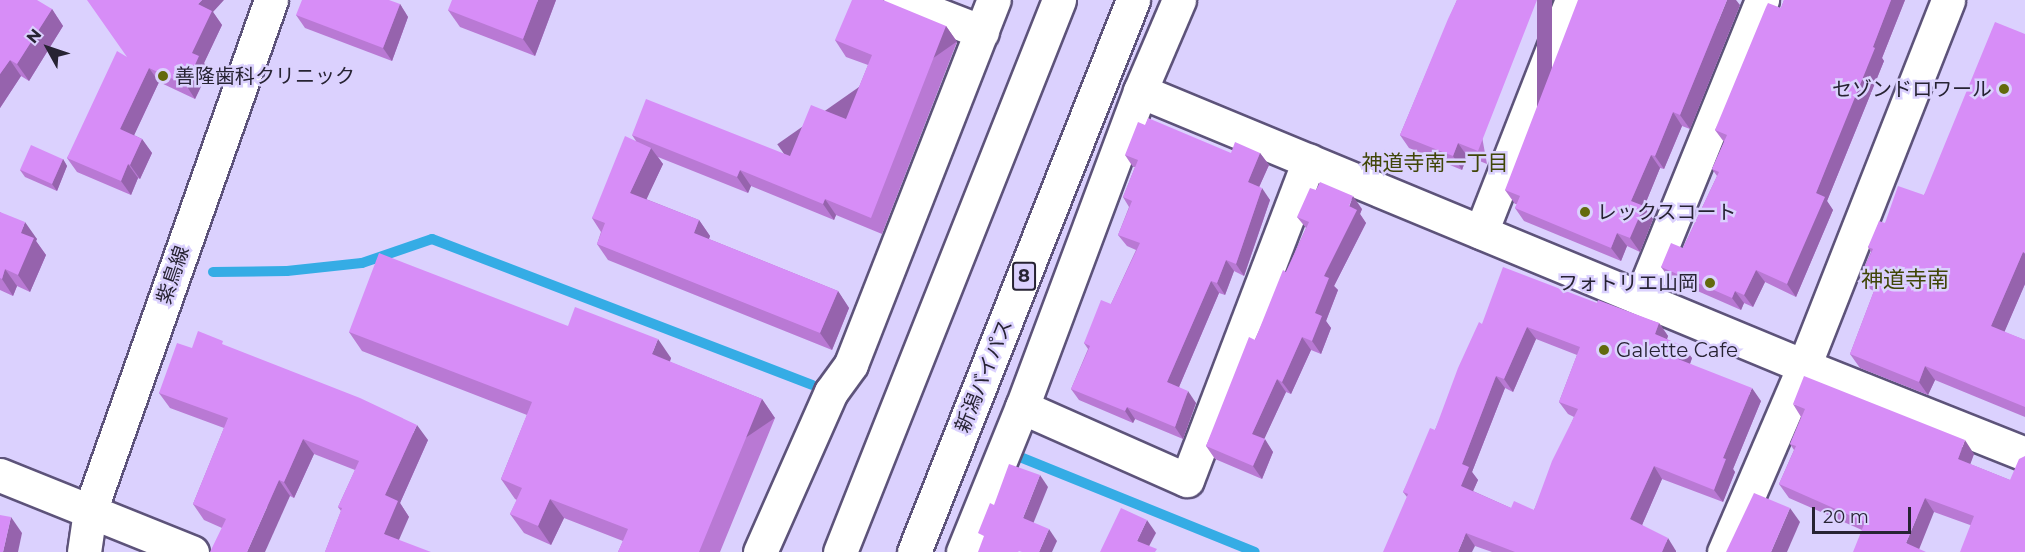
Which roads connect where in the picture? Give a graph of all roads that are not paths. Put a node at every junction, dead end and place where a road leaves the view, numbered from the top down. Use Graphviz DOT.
graph roads {
  1 [pos="271,0"];
  2 [pos="900,0"];
  3 [pos="994,0"];
  4 [pos="1059,0"];
  5 [pos="1133,0"];
  6 [pos="1179,0"];
  7 [pos="1572,0"];
  8 [pos="1762,0"];
  9 [pos="1948,0"];
  10 [pos="982,32"];
  11 [pos="1140,91"];
  12 [pos="1309,160"];
  13 [pos="1481,232"];
  14 [pos="1641,298"];
  15 [pos="1804,366"];
  16 [pos="1022,407"];
  17 [pos="2025,454"];
  18 [pos="0,475"];
  19 [pos="90,511"];
  20 [pos="84,552"];
  21 [pos="192,552"];
  22 [pos="760,552"];
  23 [pos="840,552"];
  24 [pos="914,552"];
  25 [pos="963,552"];
  26 [pos="1724,552"];
  1 -- 19 [label="main road, 紫鳥線"];
  2 -- 10 [label="main road"];
  3 -- 10 [label="main road"];
  4 -- 23 [label="main road"];
  5 -- 24 [label="main road, 新潟バイパス / 8"];
  6 -- 11 [label="main road"];
  7 -- 13 [label="main road"];
  8 -- 14 [label="main road"];
  9 -- 15 [label="main road"];
  10 -- 22 [label="main road"];
  11 -- 12 [label="main road"];
  11 -- 16 [label="main road"];
  12 -- 13 [label="main road"];
  12 -- 16 [label="main road"];
  13 -- 14 [label="main road"];
  14 -- 15 [label="main road"];
  15 -- 17 [label="main road"];
  15 -- 26 [label="main road"];
  16 -- 25 [label="main road"];
  18 -- 19 [label="main road"];
  19 -- 20 [label="main road, 紫鳥線"];
  19 -- 21 [label="main road"];
}
